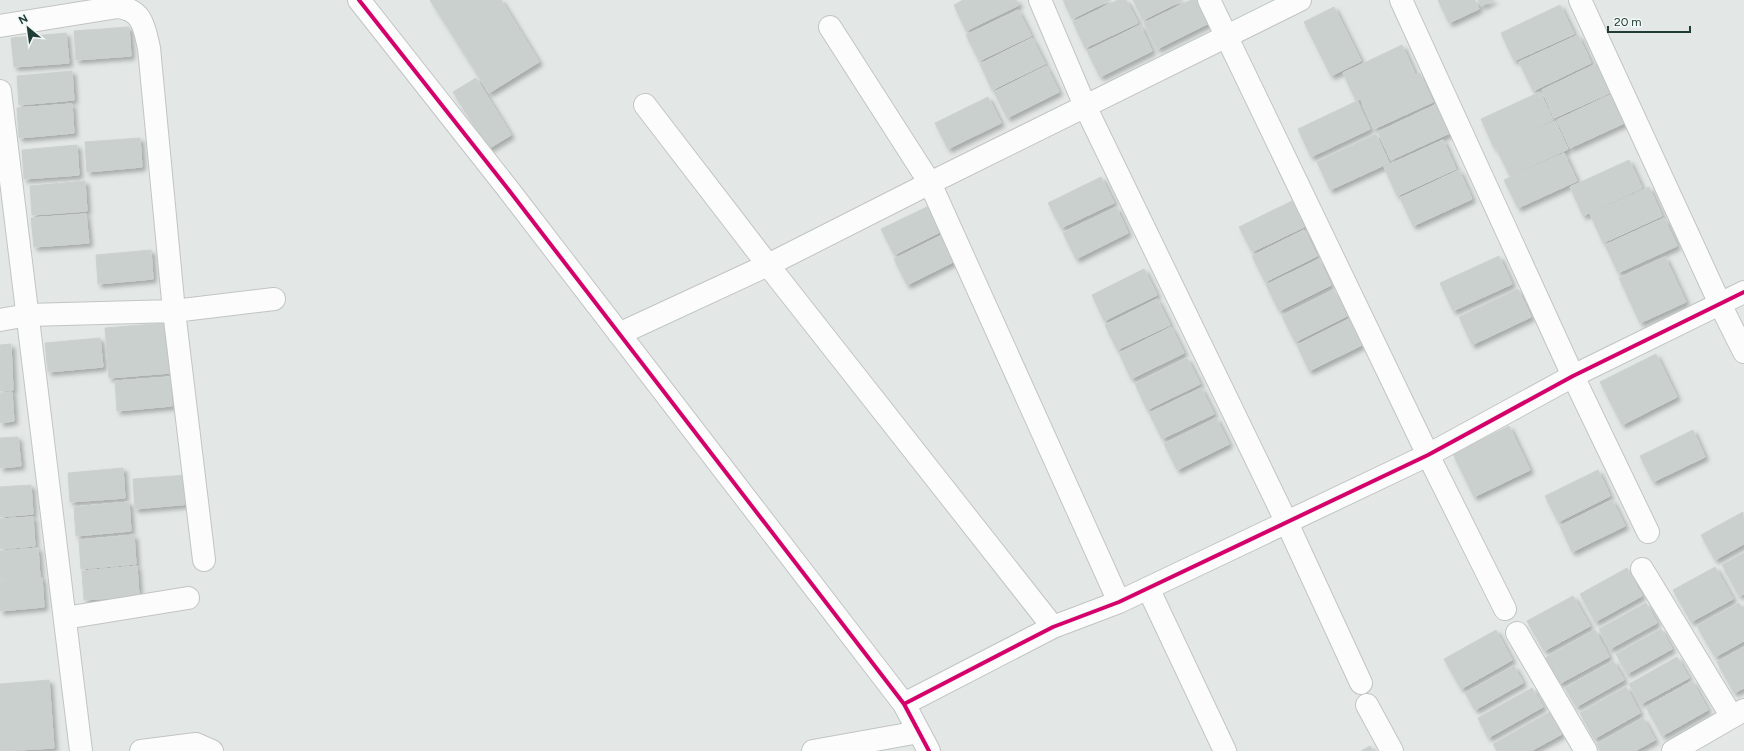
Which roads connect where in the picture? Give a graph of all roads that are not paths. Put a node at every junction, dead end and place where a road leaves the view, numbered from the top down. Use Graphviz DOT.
graph roads {
  1 [pos="359,0"];
  2 [pos="1040,0"];
  3 [pos="1209,0"];
  4 [pos="1300,0"];
  5 [pos="1401,0"];
  6 [pos="1580,0"];
  7 [pos="0,26"];
  8 [pos="830,27"];
  9 [pos="1225,36"];
  10 [pos="0,91"];
  11 [pos="645,105"];
  12 [pos="1085,106"];
  13 [pos="930,183"];
  14 [pos="768,265"];
  15 [pos="1744,292"];
  16 [pos="274,299"];
  17 [pos="1720,304"];
  18 [pos="174,311"];
  19 [pos="28,315"];
  20 [pos="0,320"];
  21 [pos="619,334"];
  22 [pos="1744,352"];
  23 [pos="1573,376"];
  24 [pos="1428,455"];
  25 [pos="1287,523"];
  26 [pos="1648,532"];
  27 [pos="204,560"];
  28 [pos="1642,570"];
  29 [pos="1148,588"];
  30 [pos="188,598"];
  31 [pos="1119,602"];
  32 [pos="1505,609"];
  33 [pos="65,618"];
  34 [pos="1053,628"];
  35 [pos="1517,633"];
  36 [pos="1361,683"];
  37 [pos="904,704"];
  38 [pos="1367,705"];
  39 [pos="1738,714"];
  40 [pos="919,732"];
  41 [pos="81,751"];
  42 [pos="141,751"];
  43 [pos="212,751"];
  44 [pos="813,751"];
  45 [pos="929,751"];
  46 [pos="1225,751"];
  47 [pos="1392,751"];
  48 [pos="1586,751"];
  49 [pos="1673,751"];
  1 -- 21 [label="street"];
  2 -- 12 [label="street"];
  3 -- 9 [label="street"];
  4 -- 9 [label="street"];
  5 -- 23 [label="street"];
  6 -- 17 [label="street"];
  7 -- 18 [label="street"];
  8 -- 13 [label="street"];
  9 -- 12 [label="street"];
  9 -- 24 [label="street"];
  10 -- 19 [label="street"];
  11 -- 14 [label="street"];
  12 -- 13 [label="street"];
  12 -- 25 [label="street"];
  13 -- 14 [label="street"];
  13 -- 31 [label="street"];
  14 -- 21 [label="street"];
  14 -- 34 [label="street"];
  15 -- 17 [label="street"];
  16 -- 18 [label="street"];
  17 -- 22 [label="street"];
  17 -- 23 [label="street"];
  18 -- 19 [label="street"];
  18 -- 27 [label="street"];
  19 -- 20 [label="street"];
  19 -- 33 [label="street"];
  21 -- 37 [label="street"];
  23 -- 24 [label="street"];
  23 -- 26 [label="street"];
  24 -- 25 [label="street"];
  24 -- 32 [label="street"];
  25 -- 29 [label="street"];
  25 -- 36 [label="street"];
  28 -- 39 [label="street"];
  29 -- 31 [label="street"];
  29 -- 46 [label="street"];
  30 -- 33 [label="street"];
  31 -- 34 [label="street"];
  33 -- 41 [label="street"];
  34 -- 37 [label="street"];
  35 -- 48 [label="street"];
  37 -- 40 [label="street"];
  38 -- 47 [label="street"];
  39 -- 49 [label="street"];
  40 -- 44 [label="street"];
  40 -- 45 [label="street"];
  42 -- 43 [label="street"];
}
